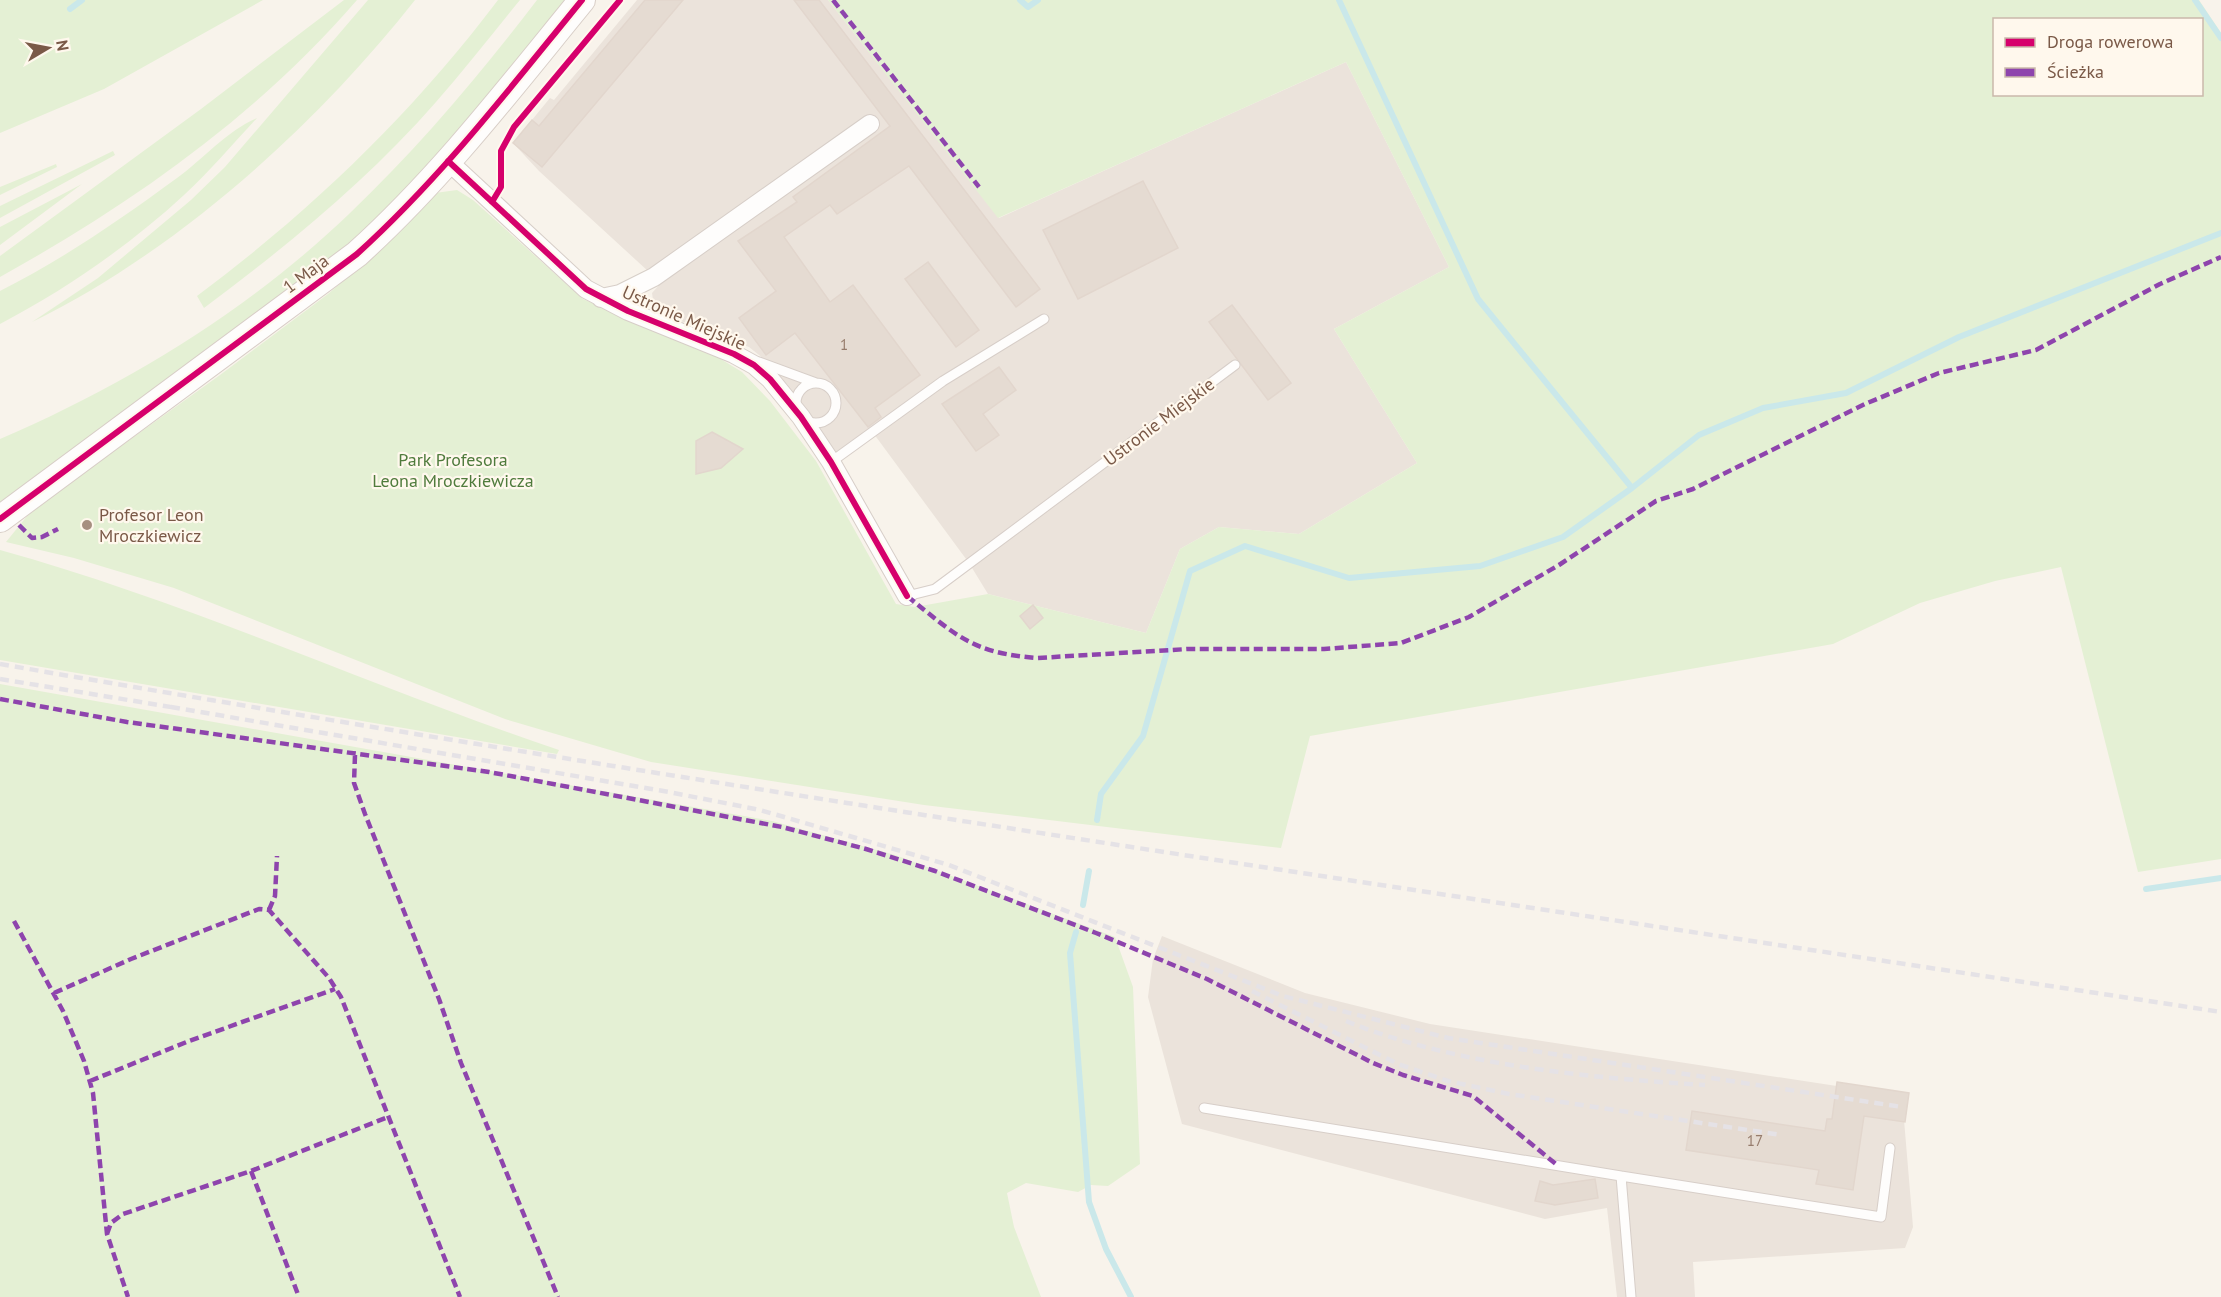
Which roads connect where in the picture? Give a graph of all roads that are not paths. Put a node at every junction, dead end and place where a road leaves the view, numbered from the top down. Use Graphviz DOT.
graph roads {
  1 [pos="582,0"];
  2 [pos="870,124"];
  3 [pos="448,161"];
  4 [pos="601,298"];
  5 [pos="1044,319"];
  6 [pos="724,350"];
  7 [pos="1235,365"];
  8 [pos="816,383"];
  9 [pos="801,417"];
  10 [pos="831,462"];
  11 [pos="0,519"];
  12 [pos="907,596"];
  13 [pos="1204,1108"];
  14 [pos="1890,1148"];
  15 [pos="1621,1176"];
  16 [pos="1631,1297"];
  1 -- 3 [label="street, 1 Maja"];
  2 -- 4 [label="street"];
  3 -- 4 [label="street, Ustronie Miejskie"];
  3 -- 11 [label="street, 1 Maja"];
  4 -- 6 [label="street, Ustronie Miejskie"];
  5 -- 10 [label="lane"];
  6 -- 8 [label="lane"];
  6 -- 9 [label="street, Ustronie Miejskie"];
  7 -- 12 [label="lane, Ustronie Miejskie"];
  8 -- 9 [label="lane"];
  8 -- 9 [label="lane"];
  9 -- 10 [label="street, Ustronie Miejskie"];
  10 -- 12 [label="street, Ustronie Miejskie"];
  13 -- 15 [label="lane"];
  14 -- 15 [label="lane"];
  15 -- 16 [label="lane"];
}
